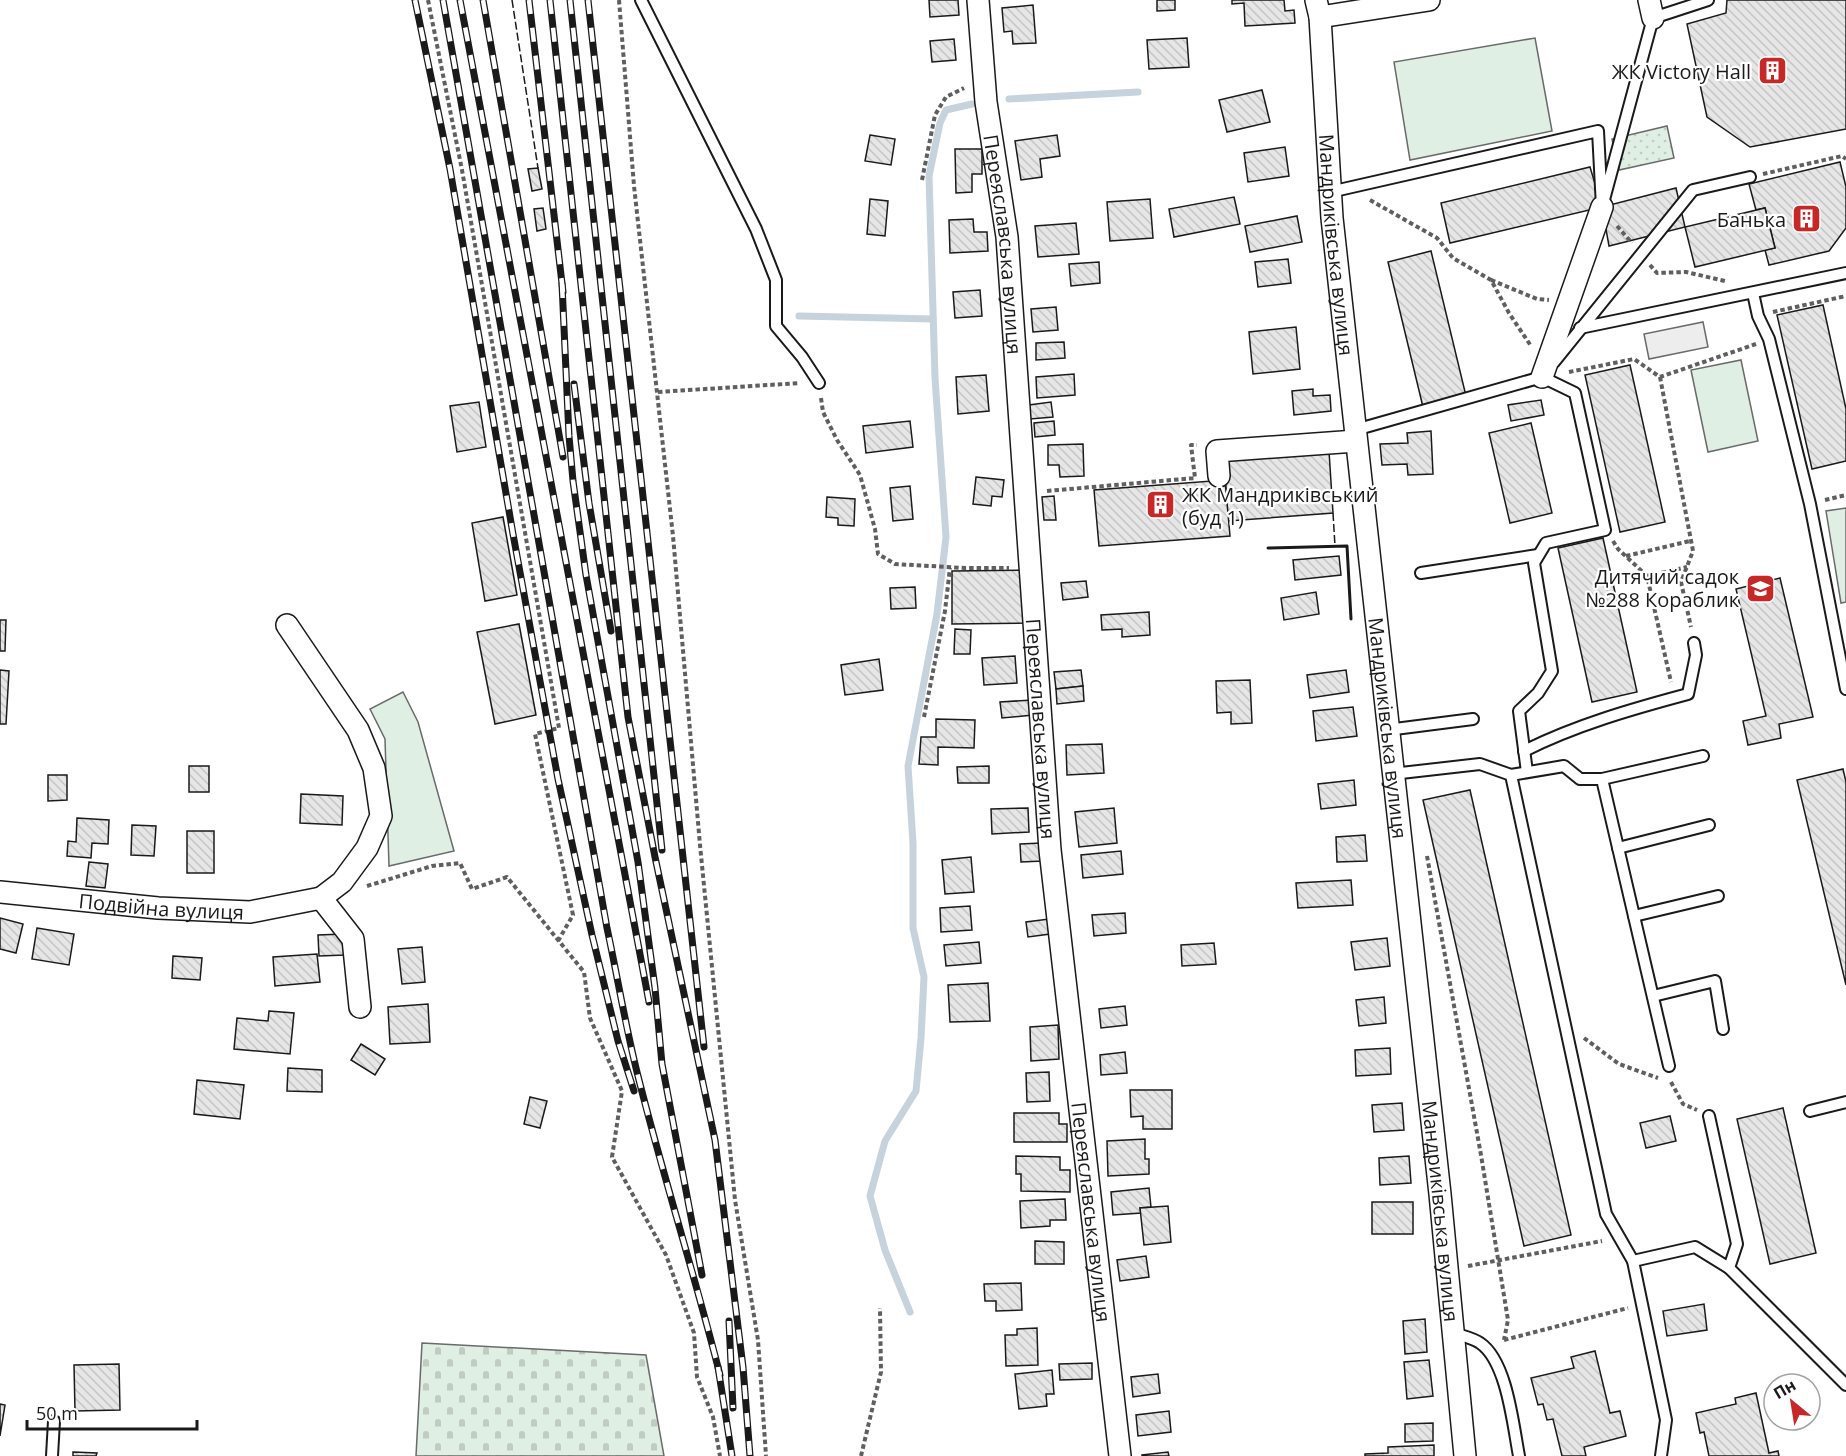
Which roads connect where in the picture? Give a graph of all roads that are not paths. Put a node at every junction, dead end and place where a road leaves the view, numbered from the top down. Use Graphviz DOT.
graph roads {
  1 [pos="641,0"];
  2 [pos="978,0"];
  3 [pos="1429,0"];
  4 [pos="1708,0"];
  5 [pos="1318,8"];
  6 [pos="1651,9"];
  7 [pos="1750,177"];
  8 [pos="1339,190"];
  9 [pos="1602,207"];
  10 [pos="1846,273"];
  11 [pos="1753,293"];
  12 [pos="1542,377"];
  13 [pos="819,383"];
  14 [pos="1356,435"];
  15 [pos="1219,476"];
  16 [pos="1539,555"];
  17 [pos="1421,573"];
  18 [pos="287,625"];
  19 [pos="1841,635"];
  20 [pos="1694,643"];
  21 [pos="1846,689"];
  22 [pos="1473,719"];
  23 [pos="1387,730"];
  24 [pos="1524,751"];
  25 [pos="1703,756"];
  26 [pos="1527,772"];
  27 [pos="1392,774"];
  28 [pos="1511,775"];
  29 [pos="1602,779"];
  30 [pos="1709,825"];
  31 [pos="1618,848"];
  32 [pos="0,892"];
  33 [pos="1718,896"];
  34 [pos="321,898"];
  35 [pos="1634,916"];
  36 [pos="1653,996"];
  37 [pos="360,1007"];
  38 [pos="1723,1029"];
  39 [pos="1669,1066"];
  40 [pos="1846,1102"];
  41 [pos="1810,1111"];
  42 [pos="1708,1116"];
  43 [pos="1633,1261"];
  44 [pos="1729,1268"];
  45 [pos="1454,1334"];
  46 [pos="1846,1385"];
  47 [pos="54,1421"];
  48 [pos="52,1456"];
  49 [pos="1120,1456"];
  50 [pos="1465,1456"];
  51 [pos="1519,1456"];
  52 [pos="1661,1456"];
  1 -- 13 [label="lane"];
  2 -- 49 [label="street, Переяславська вулиця"];
  3 -- 5 [label="street"];
  4 -- 6 [label="lane"];
  5 -- 8 [label="street, Мандриківська вулиця"];
  6 -- 9 [label="lane"];
  7 -- 12 [label="lane"];
  8 -- 9 [label="lane"];
  8 -- 14 [label="street, Мандриківська вулиця"];
  9 -- 12 [label="lane"];
  10 -- 11 [label="lane"];
  11 -- 12 [label="lane"];
  11 -- 19 [label="lane"];
  12 -- 14 [label="lane"];
  12 -- 16 [label="lane"];
  14 -- 15 [label="street"];
  14 -- 23 [label="street, Мандриківська вулиця"];
  16 -- 17 [label="lane"];
  16 -- 24 [label="lane"];
  18 -- 34 [label="street, Подвійна вулиця"];
  19 -- 21 [label="lane"];
  20 -- 24 [label="lane"];
  22 -- 23 [label="lane"];
  23 -- 27 [label="street, Мандриківська вулиця"];
  24 -- 26 [label="lane"];
  25 -- 29 [label="lane"];
  26 -- 28 [label="lane"];
  26 -- 29 [label="lane"];
  27 -- 28 [label="lane"];
  27 -- 45 [label="street, Мандриківська вулиця"];
  28 -- 43 [label="lane"];
  29 -- 31 [label="lane"];
  30 -- 31 [label="lane"];
  31 -- 35 [label="lane"];
  32 -- 34 [label="street, Подвійна вулиця"];
  33 -- 35 [label="lane"];
  34 -- 37 [label="street"];
  35 -- 36 [label="lane"];
  36 -- 38 [label="lane"];
  36 -- 39 [label="lane"];
  40 -- 41 [label="lane"];
  42 -- 44 [label="lane"];
  43 -- 44 [label="lane"];
  43 -- 52 [label="lane"];
  44 -- 46 [label="lane"];
  45 -- 50 [label="street, Мандриківська вулиця"];
  45 -- 51 [label="lane"];
  47 -- 48 [label="lane"];
}
